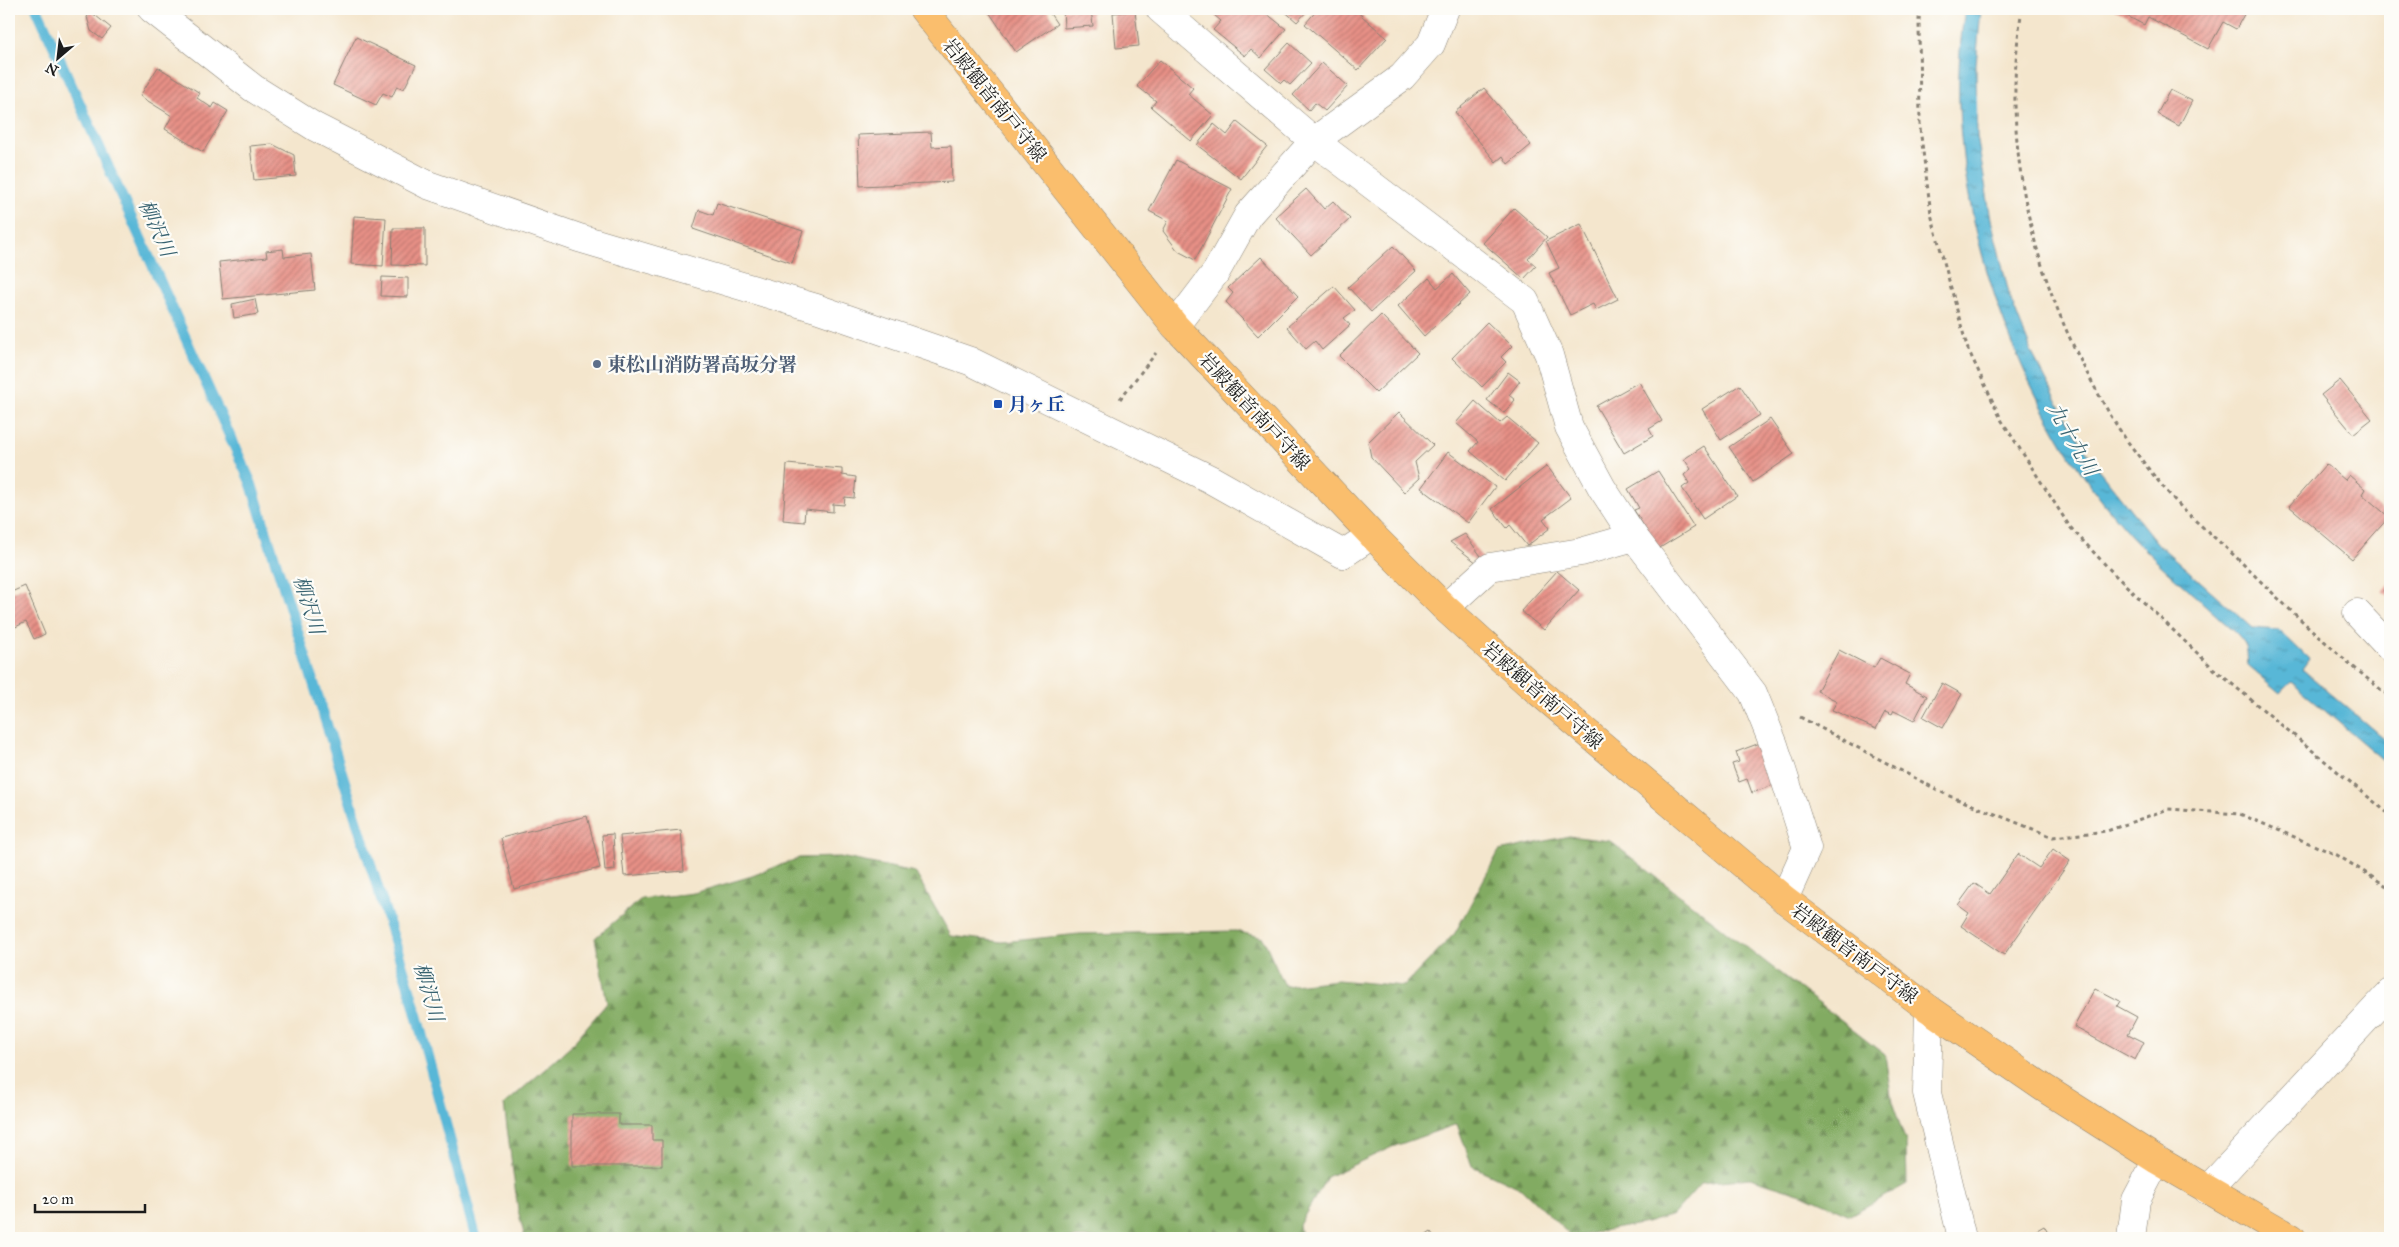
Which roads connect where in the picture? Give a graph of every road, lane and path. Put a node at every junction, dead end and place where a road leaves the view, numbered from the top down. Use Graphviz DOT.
graph roads {
  1 [pos="152,9"];
  2 [pos="923,9"];
  3 [pos="1445,9"];
  4 [pos="1921,9"];
  5 [pos="2022,9"];
  6 [pos="1173,13"];
  7 [pos="1314,141"];
  8 [pos="1175,326"];
  9 [pos="1100,424"];
  10 [pos="1372,535"];
  11 [pos="1634,537"];
  12 [pos="1445,608"];
  13 [pos="2357,613"];
  14 [pos="2390,648"];
  15 [pos="2390,697"];
  16 [pos="1797,716"];
  17 [pos="2390,815"];
  18 [pos="2390,888"];
  19 [pos="1784,899"];
  20 [pos="2390,993"];
  21 [pos="1930,1009"];
  22 [pos="2157,1160"];
  23 [pos="2207,1190"];
  24 [pos="1962,1238"];
  25 [pos="2130,1238"];
  26 [pos="2292,1238"];
  1 -- 9 [label="street"];
  2 -- 8 [label="main road, 岩殿観音南戸守線"];
  3 -- 7 [label="street"];
  4 -- 17 [label="path"];
  5 -- 15 [label="path"];
  6 -- 7 [label="street"];
  7 -- 8 [label="street"];
  7 -- 11 [label="street"];
  8 -- 9 [label="path"];
  8 -- 10 [label="main road, 岩殿観音南戸守線"];
  9 -- 10 [label="street"];
  10 -- 12 [label="main road, 岩殿観音南戸守線"];
  11 -- 12 [label="street"];
  11 -- 19 [label="street"];
  12 -- 19 [label="main road, 岩殿観音南戸守線"];
  13 -- 14 [label="street"];
  16 -- 18 [label="path"];
  19 -- 21 [label="main road, 岩殿観音南戸守線"];
  20 -- 23 [label="street"];
  21 -- 22 [label="main road, 岩殿観音南戸守線"];
  21 -- 24 [label="street"];
  22 -- 23 [label="main road, 岩殿観音南戸守線"];
  22 -- 25 [label="street"];
  23 -- 26 [label="main road, 岩殿観音南戸守線"];
}
